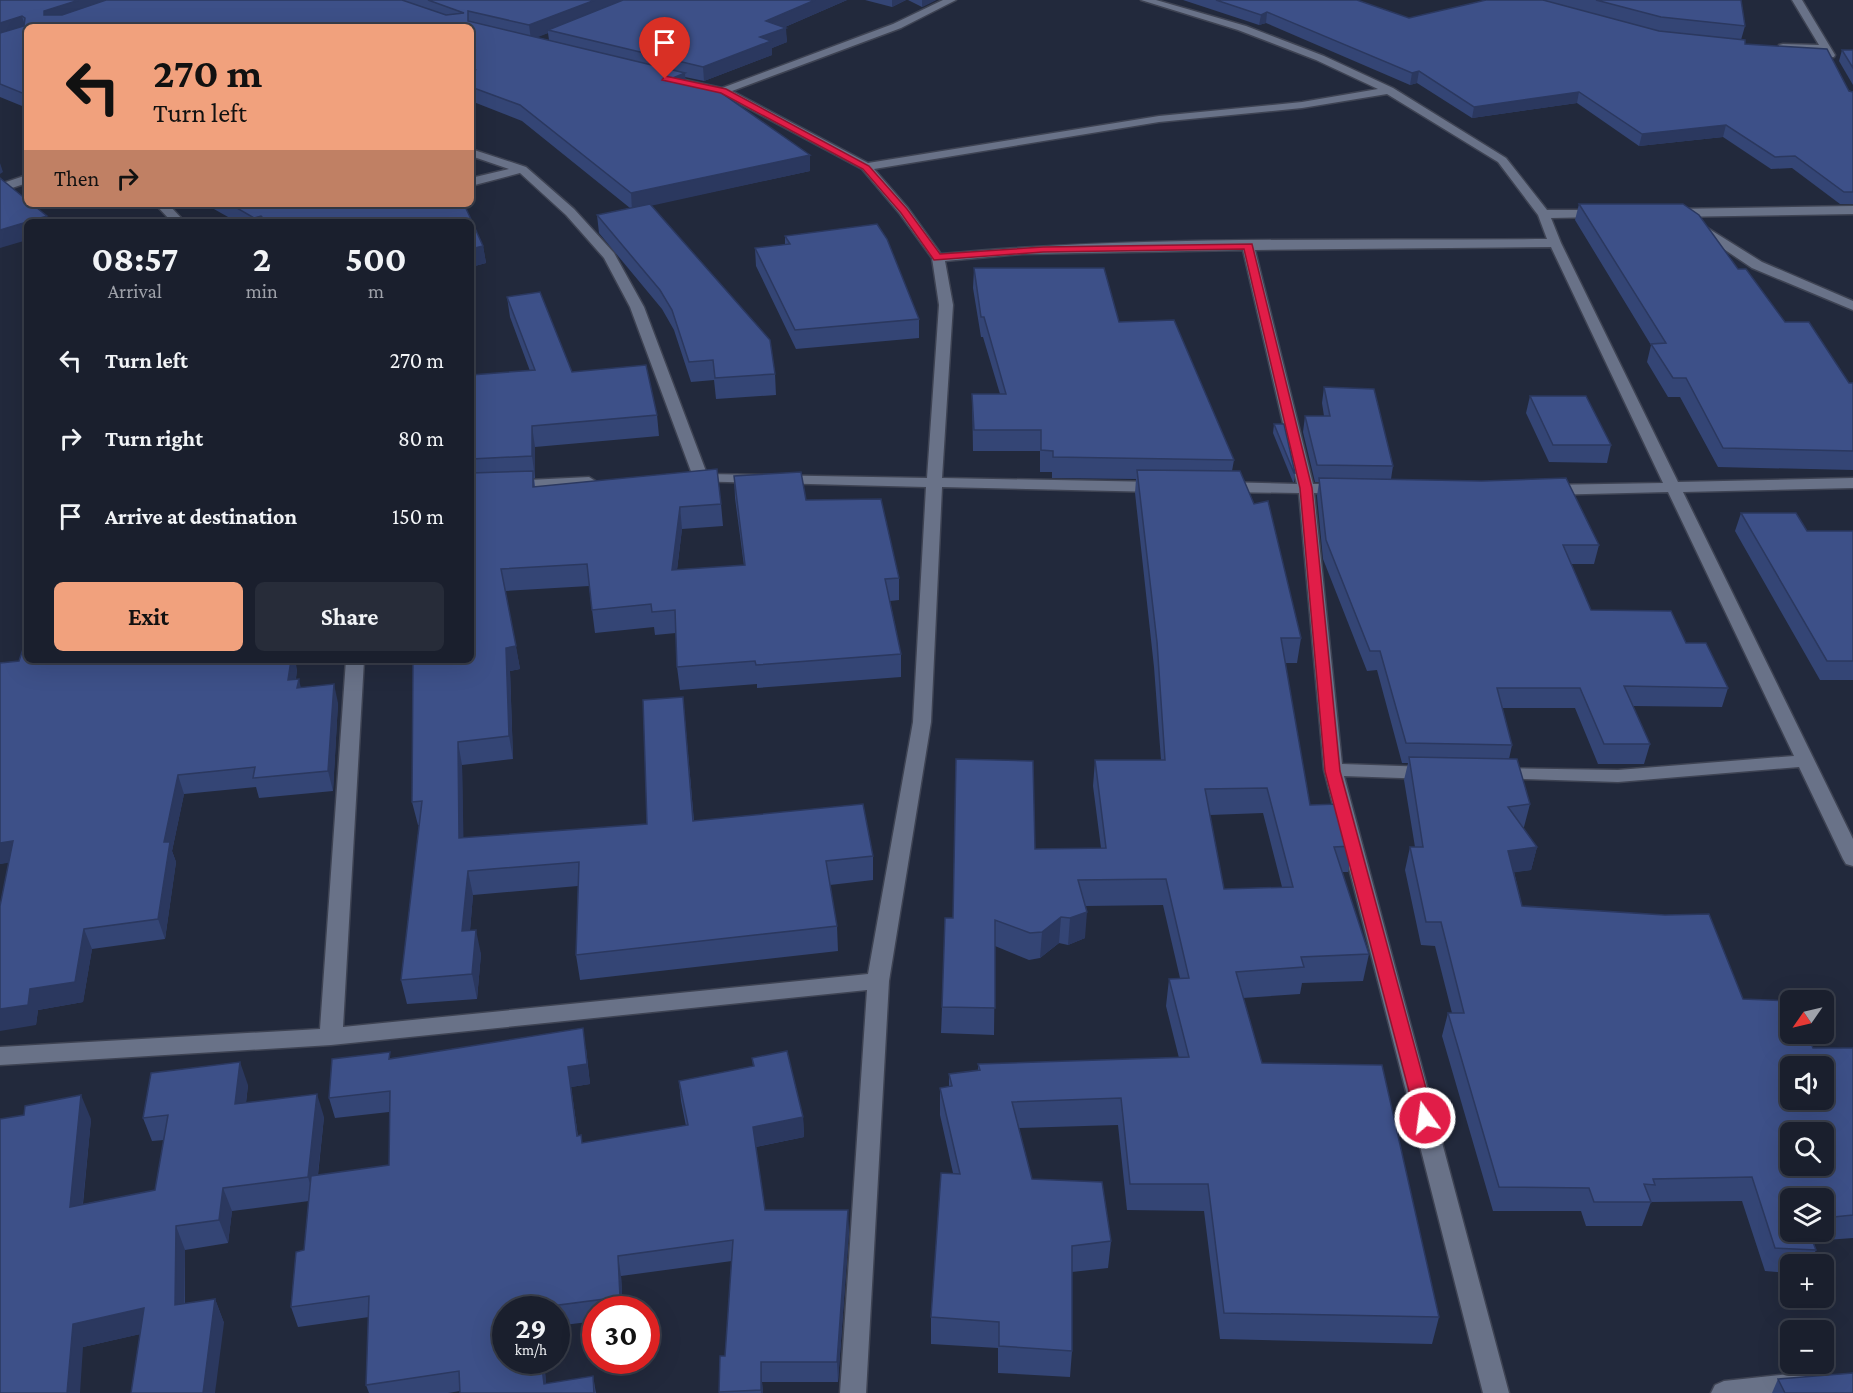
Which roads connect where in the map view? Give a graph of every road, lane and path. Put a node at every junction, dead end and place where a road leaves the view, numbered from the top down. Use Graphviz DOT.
graph roads {
  1 [pos="951,0"];
  2 [pos="1146,0"];
  3 [pos="1797,0"];
  4 [pos="1772,47"];
  5 [pos="1826,48"];
  6 [pos="1835,66"];
  7 [pos="648,75"];
  8 [pos="1389,90"];
  9 [pos="723,91"];
  10 [pos="474,153"];
  11 [pos="866,167"];
  12 [pos="522,169"];
  13 [pos="24,180"];
  14 [pos="474,181"];
  15 [pos="0,188"];
  16 [pos="164,207"];
  17 [pos="1853,210"];
  18 [pos="1612,213"];
  19 [pos="1657,213"];
  20 [pos="1679,213"];
  21 [pos="1544,214"];
  22 [pos="176,219"];
  23 [pos="1556,243"];
  24 [pos="1248,246"];
  25 [pos="938,258"];
  26 [pos="1853,306"];
  27 [pos="701,477"];
  28 [pos="678,478"];
  29 [pos="609,482"];
  30 [pos="1853,483"];
  31 [pos="935,484"];
  32 [pos="1174,487"];
  33 [pos="1210,487"];
  34 [pos="474,488"];
  35 [pos="1306,488"];
  36 [pos="1674,488"];
  37 [pos="1364,489"];
  38 [pos="1525,490"];
  39 [pos="355,663"];
  40 [pos="1805,761"];
  41 [pos="1333,771"];
  42 [pos="1446,773"];
  43 [pos="1480,774"];
  44 [pos="1853,859"];
  45 [pos="879,981"];
  46 [pos="331,1037"];
  47 [pos="0,1056"];
  48 [pos="1818,1383"];
  49 [pos="853,1393"];
  50 [pos="1496,1393"];
  51 [pos="1724,1393"];
  1 -- 9 [label="street"];
  2 -- 8 [label="street"];
  3 -- 5 [label="street"];
  4 -- 5 [label="street"];
  5 -- 6 [label="street"];
  7 -- 9 [label="street"];
  8 -- 11 [label="street"];
  8 -- 21 [label="street"];
  9 -- 11 [label="street"];
  10 -- 12 [label="street"];
  11 -- 25 [label="street"];
  12 -- 14 [label="street"];
  12 -- 27 [label="street"];
  13 -- 15 [label="street"];
  16 -- 22 [label="street"];
  17 -- 20 [label="street"];
  18 -- 21 [label="street"];
  19 -- 20 [label="street"];
  20 -- 26 [label="street"];
  21 -- 23 [label="street"];
  23 -- 24 [label="street"];
  23 -- 36 [label="street"];
  24 -- 25 [label="street"];
  24 -- 35 [label="street"];
  25 -- 31 [label="street"];
  27 -- 28 [label="street"];
  27 -- 31 [label="street"];
  29 -- 34 [label="street"];
  30 -- 36 [label="street"];
  31 -- 32 [label="street"];
  31 -- 45 [label="street"];
  33 -- 35 [label="street"];
  35 -- 37 [label="street"];
  35 -- 41 [label="street"];
  36 -- 38 [label="street"];
  36 -- 40 [label="street"];
  39 -- 46 [label="street"];
  40 -- 43 [label="street"];
  40 -- 44 [label="street"];
  41 -- 42 [label="street"];
  41 -- 50 [label="street"];
  45 -- 46 [label="street"];
  45 -- 49 [label="street"];
  46 -- 47 [label="street"];
  48 -- 51 [label="street"];
}
